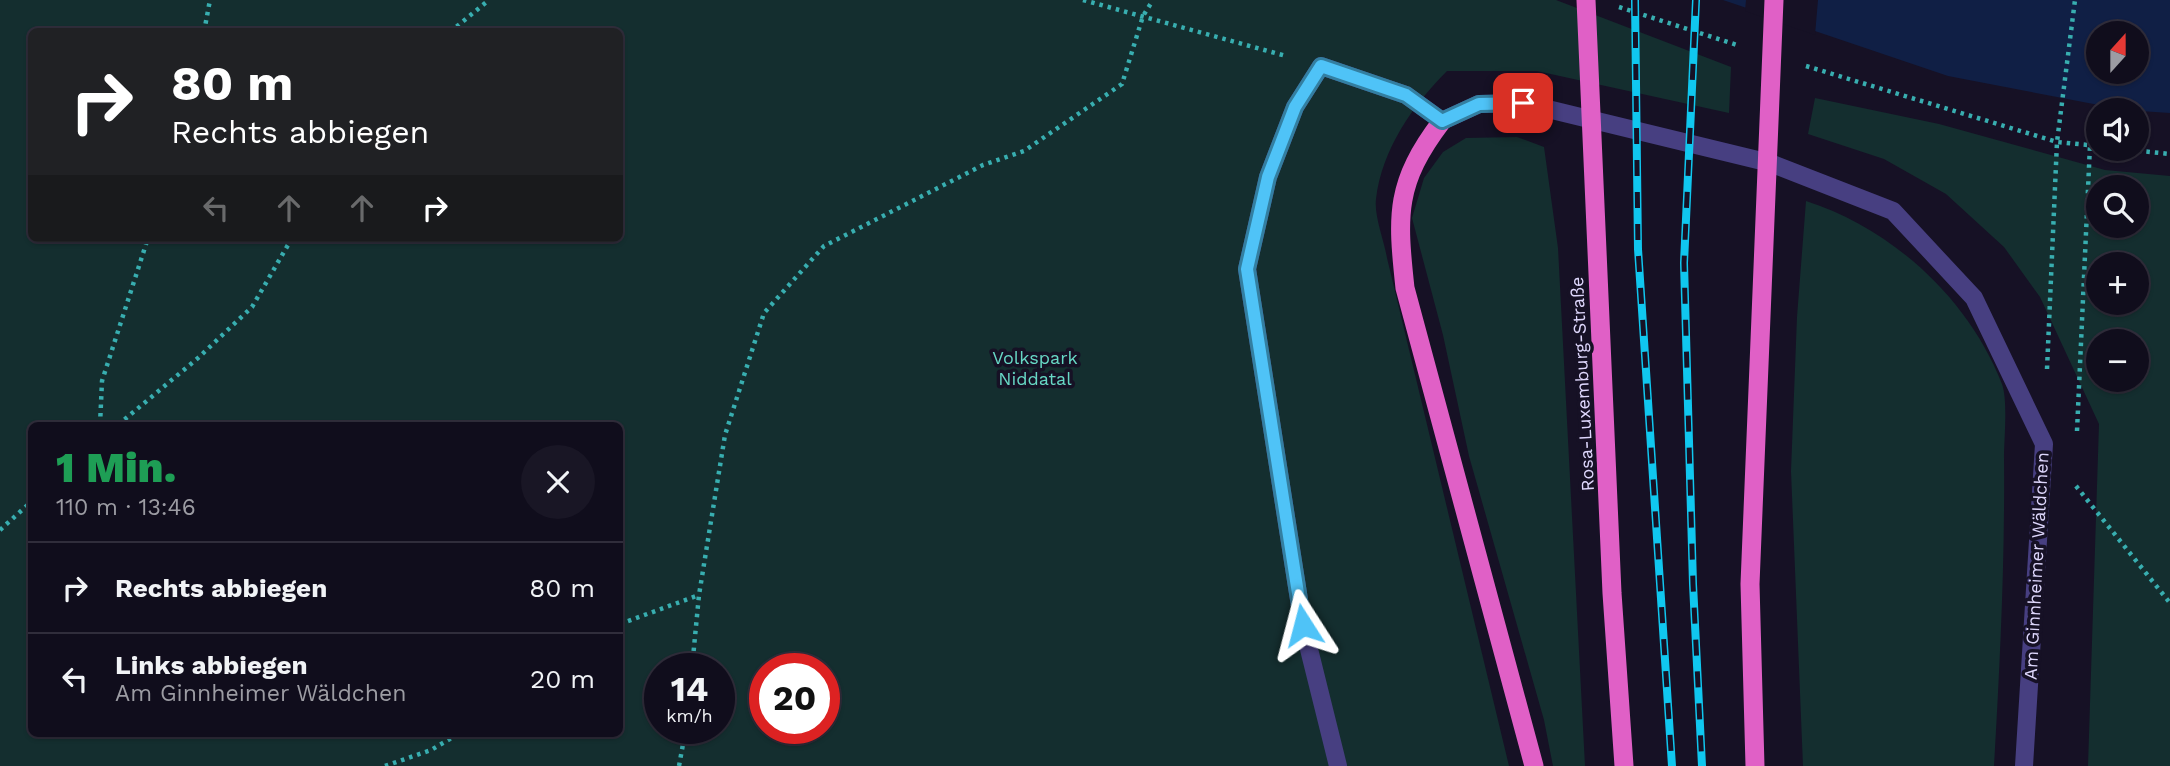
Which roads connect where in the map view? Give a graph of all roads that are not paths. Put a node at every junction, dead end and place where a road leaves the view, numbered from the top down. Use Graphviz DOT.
graph roads {
  1 [pos="1586,0"];
  2 [pos="1774,0"];
  3 [pos="1442,121"];
  4 [pos="1338,766"];
  5 [pos="1534,766"];
  6 [pos="1624,766"];
  7 [pos="1755,766"];
  8 [pos="2024,766"];
  1 -- 6 [label="highway, Rosa-Luxemburg-Straße"];
  2 -- 7 [label="highway"];
  3 -- 4 [label="street"];
  3 -- 5 [label="highway"];
  3 -- 8 [label="street, Am Ginnheimer Wäldchen"];
}
